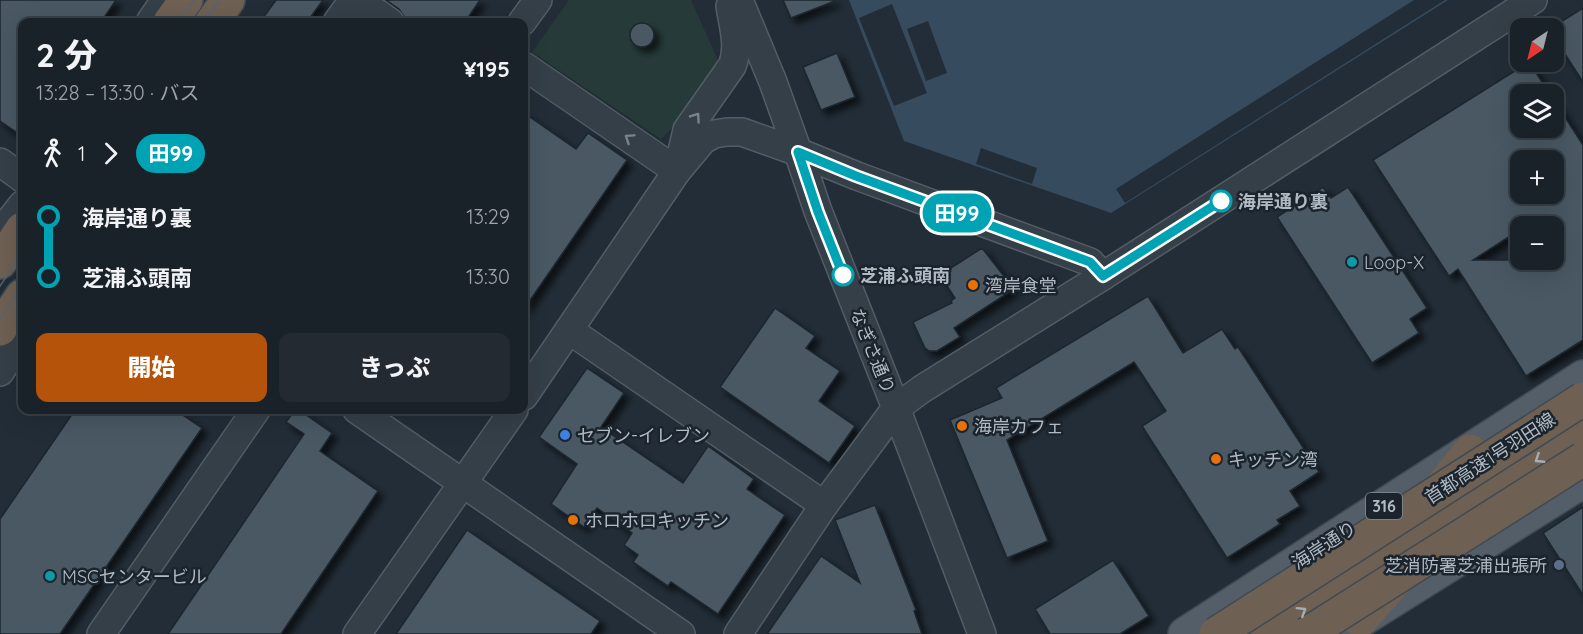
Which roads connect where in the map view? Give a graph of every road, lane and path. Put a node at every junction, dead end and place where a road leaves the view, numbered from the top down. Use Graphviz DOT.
graph roads {
  1 [pos="165,0"];
  2 [pos="180,0"];
  3 [pos="186,0"];
  4 [pos="228,0"];
  5 [pos="237,0"];
  6 [pos="353,0"];
  7 [pos="358,0"];
  8 [pos="538,0"];
  9 [pos="729,0"];
  10 [pos="739,0"];
  11 [pos="1533,0"];
  12 [pos="153,18"];
  13 [pos="168,18"];
  14 [pos="173,18"];
  15 [pos="215,18"];
  16 [pos="224,18"];
  17 [pos="340,18"];
  18 [pos="384,18"];
  19 [pos="525,18"];
  20 [pos="528,69"];
  21 [pos="798,152"];
  22 [pos="0,162"];
  23 [pos="677,171"];
  24 [pos="18,175"];
  25 [pos="18,210"];
  26 [pos="0,233"];
  27 [pos="18,237"];
  28 [pos="0,264"];
  29 [pos="1103,276"];
  30 [pos="18,302"];
  31 [pos="18,314"];
  32 [pos="0,329"];
  33 [pos="569,330"];
  34 [pos="0,341"];
  35 [pos="18,344"];
  36 [pos="0,372"];
  37 [pos="1583,377"];
  38 [pos="528,390"];
  39 [pos="1583,399"];
  40 [pos="896,408"];
  41 [pos="253,414"];
  42 [pos="363,414"];
  43 [pos="511,414"];
  44 [pos="1583,431"];
  45 [pos="1470,451"];
  46 [pos="1583,459"];
  47 [pos="1583,481"];
  48 [pos="462,483"];
  49 [pos="824,505"];
  50 [pos="1350,628"];
  51 [pos="101,634"];
  52 [pos="357,634"];
  53 [pos="681,634"];
  54 [pos="738,634"];
  55 [pos="982,634"];
  56 [pos="1185,634"];
  57 [pos="1216,634"];
  58 [pos="1265,634"];
  59 [pos="1307,634"];
  1 -- 12 [label="street"];
  2 -- 13 [label="street"];
  3 -- 14 [label="highway"];
  4 -- 15 [label="highway"];
  5 -- 16 [label="street"];
  6 -- 17 [label="street"];
  7 -- 18 [label="street"];
  8 -- 19 [label="street"];
  23 -- 9 [label="street, one-way"];
  10 -- 21 [label="street, なぎさ通り"];
  11 -- 29 [label="street"];
  23 -- 20 [label="street, one-way"];
  21 -- 23 [label="street"];
  21 -- 29 [label="street"];
  21 -- 40 [label="street, なぎさ通り"];
  22 -- 24 [label="street"];
  23 -- 33 [label="street"];
  25 -- 26 [label="street"];
  27 -- 28 [label="highway"];
  29 -- 40 [label="street"];
  30 -- 32 [label="highway"];
  31 -- 34 [label="street"];
  33 -- 38 [label="street"];
  33 -- 49 [label="street"];
  35 -- 36 [label="street"];
  37 -- 45 [label="main road, 海岸通り / 316"];
  39 -- 57 [label="highway, 首都高速1号羽田線, bridge"];
  40 -- 49 [label="street"];
  40 -- 55 [label="street, なぎさ通り"];
  41 -- 51 [label="street"];
  42 -- 48 [label="street"];
  43 -- 48 [label="street"];
  44 -- 50 [label="highway, one-way"];
  45 -- 56 [label="main road, 海岸通り / 316"];
  58 -- 45 [label="highway, one-way"];
  46 -- 59 [label="highway, bridge"];
  47 -- 50 [label="main road"];
  48 -- 52 [label="street"];
  48 -- 53 [label="street"];
  49 -- 54 [label="street"];
}
